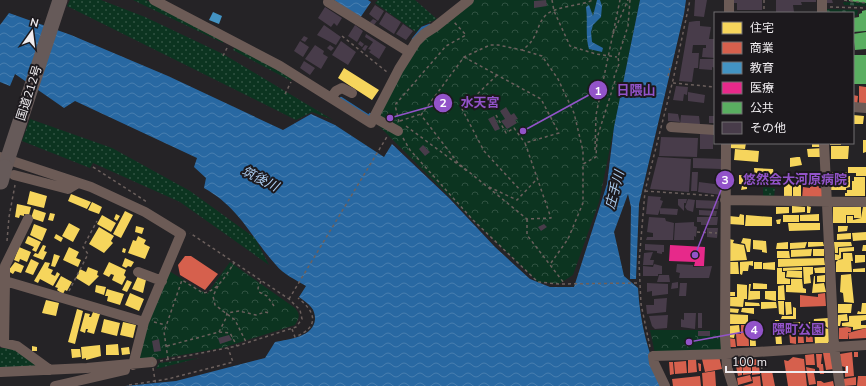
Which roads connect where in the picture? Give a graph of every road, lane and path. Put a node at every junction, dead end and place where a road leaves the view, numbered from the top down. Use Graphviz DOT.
graph roads {
  1 [pos="50,0"];
  2 [pos="60,0"];
  3 [pos="154,0"];
  4 [pos="469,0"];
  5 [pos="552,0"];
  6 [pos="593,0"];
  7 [pos="620,0"];
  8 [pos="629,0"];
  9 [pos="690,0"];
  10 [pos="729,0"];
  11 [pos="764,0"];
  12 [pos="844,0"];
  13 [pos="328,2"];
  14 [pos="866,4"];
  15 [pos="822,6"];
  16 [pos="866,8"];
  17 [pos="554,11"];
  18 [pos="729,12"];
  19 [pos="764,12"];
  20 [pos="449,16"];
  21 [pos="342,36"];
  22 [pos="612,36"];
  23 [pos="522,50"];
  24 [pos="409,52"];
  25 [pos="608,55"];
  26 [pos="464,57"];
  27 [pos="618,57"];
  28 [pos="670,68"];
  29 [pos="669,72"];
  30 [pos="675,74"];
  31 [pos="295,75"];
  32 [pos="497,75"];
  33 [pos="668,76"];
  34 [pos="394,78"];
  35 [pos="672,83"];
  36 [pos="714,87"];
  37 [pos="352,93"];
  38 [pos="285,94"];
  39 [pos="331,98"];
  40 [pos="854,107"];
  41 [pos="866,108"];
  42 [pos="422,114"];
  43 [pos="496,115"];
  44 [pos="375,118"];
  45 [pos="671,128"];
  46 [pos="396,129"];
  47 [pos="714,130"];
  48 [pos="525,143"];
  49 [pos="726,144"];
  50 [pos="824,144"];
  51 [pos="596,157"];
  52 [pos="7,160"];
  53 [pos="584,164"];
  54 [pos="93,167"];
  55 [pos="537,179"];
  56 [pos="78,183"];
  57 [pos="0,185"];
  58 [pos="486,185"];
  59 [pos="521,191"];
  60 [pos="645,191"];
  61 [pos="725,198"];
  62 [pos="828,202"];
  63 [pos="866,202"];
  64 [pos="149,204"];
  65 [pos="28,219"];
  66 [pos="527,219"];
  67 [pos="97,221"];
  68 [pos="183,232"];
  69 [pos="696,232"];
  70 [pos="725,233"];
  71 [pos="7,245"];
  72 [pos="234,262"];
  73 [pos="551,263"];
  74 [pos="138,272"];
  75 [pos="5,281"];
  76 [pos="162,281"];
  77 [pos="261,281"];
  78 [pos="564,282"];
  79 [pos="640,283"];
  80 [pos="219,285"];
  81 [pos="298,298"];
  82 [pos="64,299"];
  83 [pos="288,299"];
  84 [pos="274,306"];
  85 [pos="227,313"];
  86 [pos="269,313"];
  87 [pos="145,321"];
  88 [pos="166,326"];
  89 [pos="292,329"];
  90 [pos="219,332"];
  91 [pos="246,342"];
  92 [pos="866,345"];
  93 [pos="166,346"];
  94 [pos="237,346"];
  95 [pos="228,348"];
  96 [pos="834,348"];
  97 [pos="726,354"];
  98 [pos="653,356"];
  99 [pos="168,359"];
  100 [pos="152,362"];
  101 [pos="136,364"];
  102 [pos="50,370"];
  103 [pos="0,372"];
  104 [pos="129,385"];
  105 [pos="55,386"];
  106 [pos="156,386"];
  107 [pos="665,386"];
  108 [pos="733,386"];
  109 [pos="840,386"];
  1 -- 52 [label="highway, 国道212号"];
  2 -- 52 [label="highway, 国道212号"];
  3 -- 31 [label="street"];
  4 -- 20 [label="street"];
  5 -- 17 [label="path"];
  6 -- 17 [label="path"];
  7 -- 22 [label="path"];
  8 -- 22 [label="path"];
  8 -- 27 [label="path"];
  9 -- 30 [label="path"];
  10 -- 18 [label="street"];
  11 -- 19 [label="path"];
  12 -- 14 [label="path"];
  13 -- 24 [label="street"];
  15 -- 16 [label="path"];
  17 -- 23 [label="path"];
  17 -- 25 [label="path"];
  20 -- 24 [label="street"];
  20 -- 46 [label="path"];
  21 -- 34 [label="path"];
  22 -- 25 [label="path"];
  23 -- 26 [label="path"];
  23 -- 53 [label="path"];
  24 -- 34 [label="street"];
  25 -- 27 [label="path"];
  25 -- 51 [label="path"];
  26 -- 32 [label="path"];
  26 -- 42 [label="path"];
  27 -- 51 [label="path"];
  28 -- 29 [label="path"];
  29 -- 30 [label="path"];
  29 -- 33 [label="path"];
  30 -- 35 [label="path"];
  31 -- 38 [label="path"];
  31 -- 39 [label="street"];
  32 -- 48 [label="path"];
  32 -- 59 [label="path"];
  34 -- 44 [label="street"];
  35 -- 36 [label="path"];
  35 -- 60 [label="path"];
  37 -- 39 [label="street"];
  39 -- 44 [label="street"];
  40 -- 41 [label="street"];
  42 -- 46 [label="path"];
  42 -- 58 [label="path"];
  43 -- 48 [label="path"];
  44 -- 46 [label="street"];
  45 -- 47 [label="street"];
  46 -- 58 [label="path"];
  46 -- 78 [label="path"];
  46 -- 83 [label="path"];
  48 -- 55 [label="path"];
  49 -- 61 [label="street"];
  50 -- 62 [label="street"];
  51 -- 53 [label="path"];
  52 -- 56 [label="street"];
  52 -- 56 [label="street"];
  52 -- 57 [label="highway, 国道212号, bridge"];
  52 -- 71 [label="path"];
  53 -- 73 [label="path"];
  54 -- 64 [label="path"];
  55 -- 58 [label="path"];
  55 -- 66 [label="path"];
  56 -- 68 [label="street"];
  58 -- 66 [label="path"];
  60 -- 61 [label="path"];
  60 -- 79 [label="path"];
  61 -- 62 [label="street"];
  61 -- 70 [label="street"];
  62 -- 63 [label="street"];
  62 -- 96 [label="street"];
  65 -- 75 [label="street"];
  66 -- 73 [label="path"];
  67 -- 82 [label="path"];
  68 -- 72 [label="path"];
  68 -- 76 [label="street"];
  69 -- 70 [label="path"];
  70 -- 97 [label="street"];
  72 -- 77 [label="path"];
  72 -- 80 [label="path"];
  73 -- 78 [label="path"];
  74 -- 76 [label="street"];
  75 -- 82 [label="street"];
  75 -- 102 [label="street"];
  76 -- 87 [label="street"];
  77 -- 83 [label="path"];
  77 -- 84 [label="path"];
  78 -- 79 [label="path"];
  79 -- 98 [label="path"];
  80 -- 85 [label="path"];
  80 -- 88 [label="path"];
  81 -- 89 [label="path"];
  82 -- 87 [label="street"];
  83 -- 89 [label="path"];
  85 -- 86 [label="path"];
  85 -- 90 [label="path"];
  85 -- 91 [label="path"];
  87 -- 88 [label="path"];
  87 -- 101 [label="street"];
  88 -- 93 [label="path"];
  89 -- 91 [label="path"];
  90 -- 93 [label="path"];
  90 -- 94 [label="path"];
  91 -- 94 [label="path"];
  92 -- 96 [label="street"];
  93 -- 99 [label="path"];
  94 -- 95 [label="path"];
  95 -- 99 [label="path"];
  95 -- 104 [label="path"];
  96 -- 97 [label="street"];
  96 -- 109 [label="street"];
  97 -- 98 [label="street"];
  97 -- 108 [label="street"];
  98 -- 107 [label="street"];
  99 -- 100 [label="path"];
  100 -- 101 [label="street"];
  100 -- 106 [label="path, bridge"];
  101 -- 102 [label="street"];
  101 -- 105 [label="street"];
  102 -- 103 [label="street"];
}
